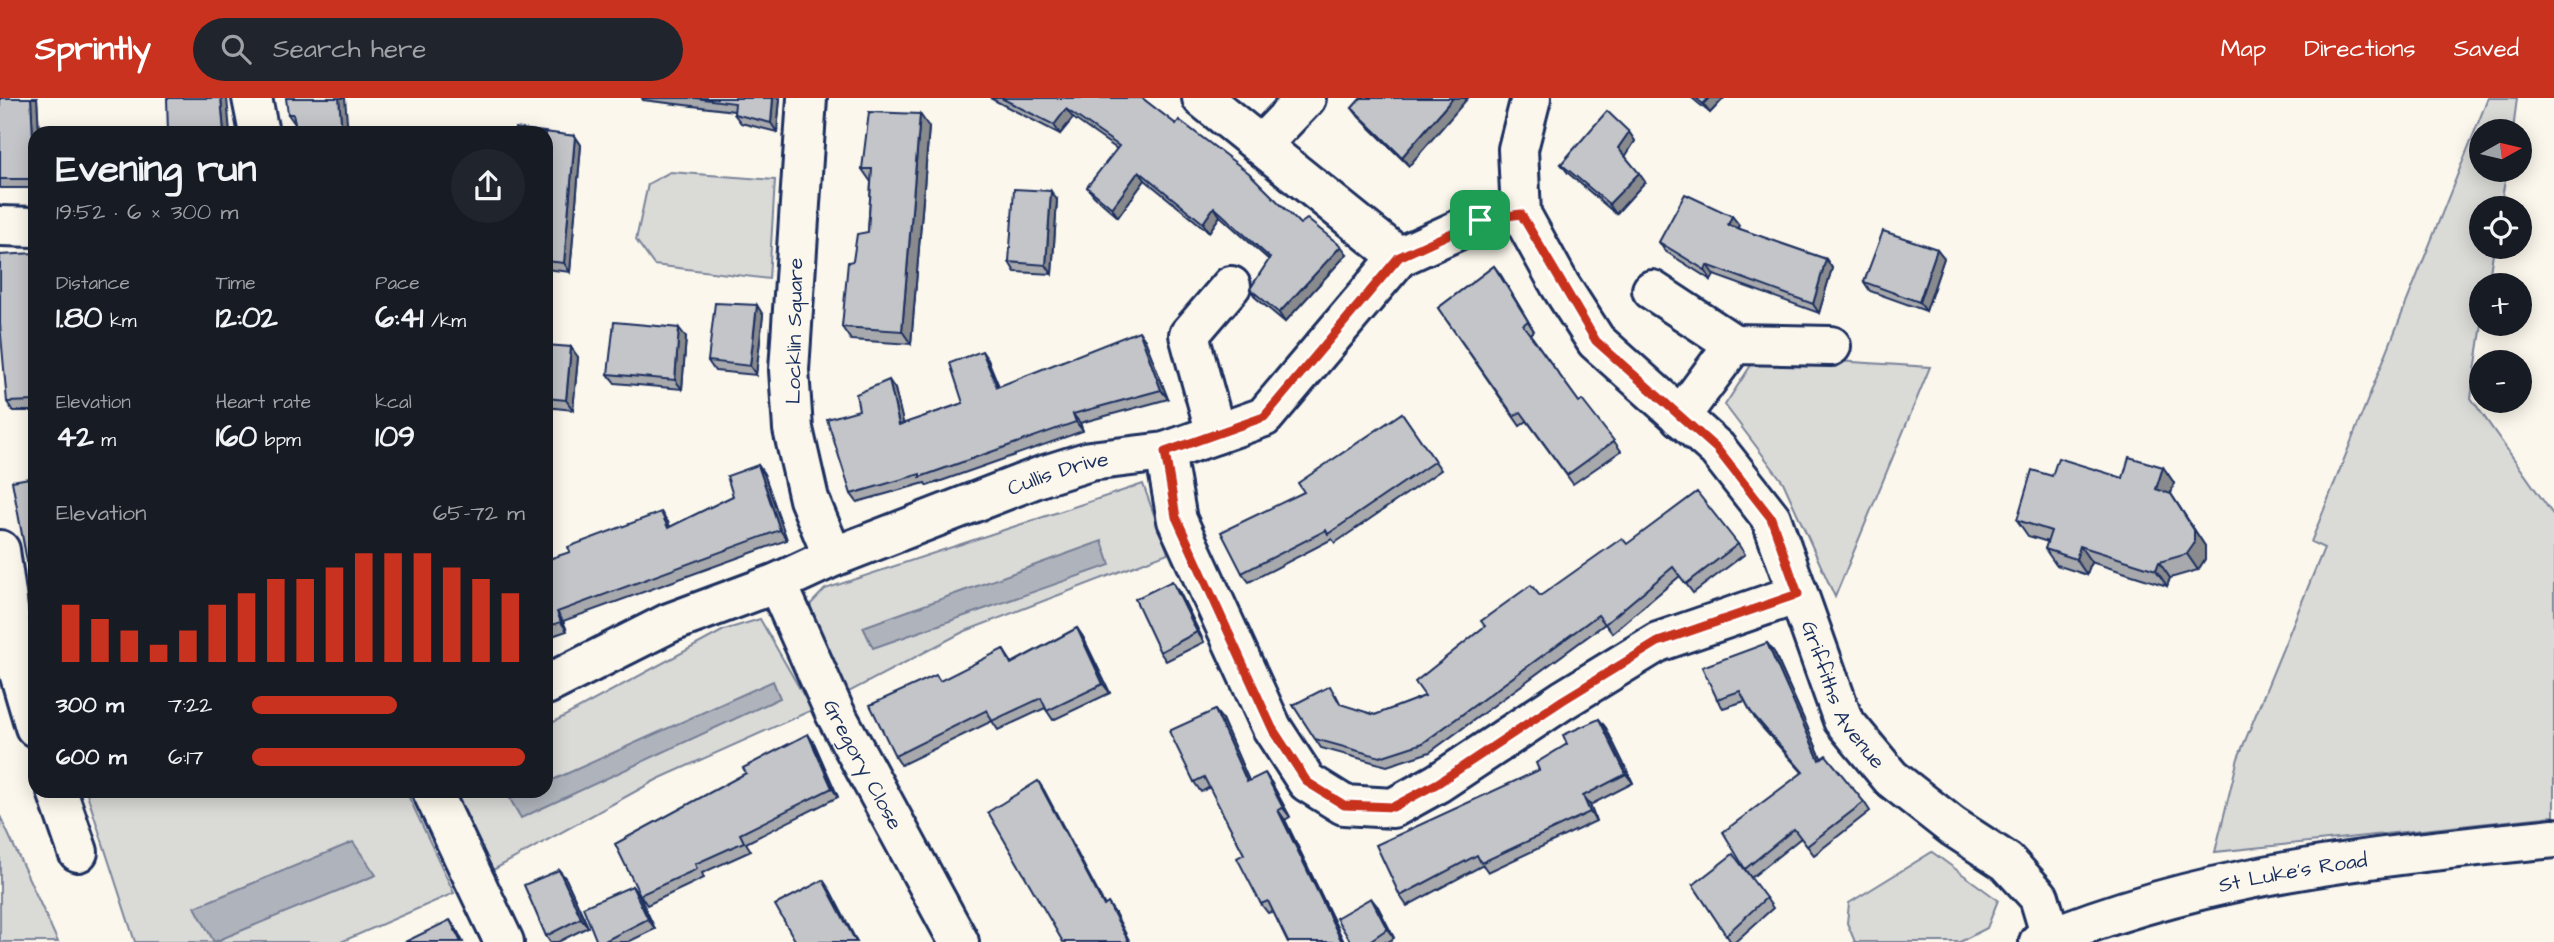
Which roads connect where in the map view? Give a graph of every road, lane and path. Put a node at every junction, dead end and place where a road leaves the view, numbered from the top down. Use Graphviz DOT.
graph roads {
  1 [pos="252,98"];
  2 [pos="807,98"];
  3 [pos="1202,98"];
  4 [pos="1306,98"];
  5 [pos="1531,98"];
  6 [pos="258,126"];
  7 [pos="1261,145"];
  8 [pos="1521,214"];
  9 [pos="0,226"];
  10 [pos="28,226"];
  11 [pos="1399,257"];
  12 [pos="1231,286"];
  13 [pos="1652,290"];
  14 [pos="1734,344"];
  15 [pos="1831,346"];
  16 [pos="1681,417"];
  17 [pos="1216,434"];
  18 [pos="1165,452"];
  19 [pos="0,550"];
  20 [pos="833,557"];
  21 [pos="778,583"];
  22 [pos="1798,594"];
  23 [pos="553,681"];
  24 [pos="28,699"];
  25 [pos="59,798"];
  26 [pos="435,798"];
  27 [pos="2554,838"];
  28 [pos="78,852"];
  29 [pos="2045,939"];
  30 [pos="504,942"];
  31 [pos="959,942"];
  1 -- 6 [label="street"];
  2 -- 20 [label="street, Locklin Square"];
  3 -- 7 [label="street"];
  4 -- 7 [label="street"];
  5 -- 8 [label="street, Griffiths Avenue"];
  7 -- 11 [label="street"];
  8 -- 11 [label="street, Cullis Drive"];
  8 -- 16 [label="street, Griffiths Avenue"];
  9 -- 10 [label="street"];
  11 -- 17 [label="street, Cullis Drive"];
  12 -- 17 [label="street"];
  13 -- 14 [label="street"];
  14 -- 15 [label="street"];
  14 -- 16 [label="street"];
  16 -- 22 [label="street, Griffiths Avenue"];
  17 -- 18 [label="street, Cullis Drive"];
  18 -- 20 [label="street, Cullis Drive"];
  18 -- 22 [label="street"];
  19 -- 24 [label="street"];
  20 -- 21 [label="street, Cullis Drive"];
  21 -- 23 [label="street, Cullis Drive"];
  21 -- 31 [label="street, Gregory Close"];
  22 -- 29 [label="street, Griffiths Avenue"];
  25 -- 28 [label="street"];
  26 -- 30 [label="street"];
  27 -- 29 [label="street, St Luke's Road"];
}
